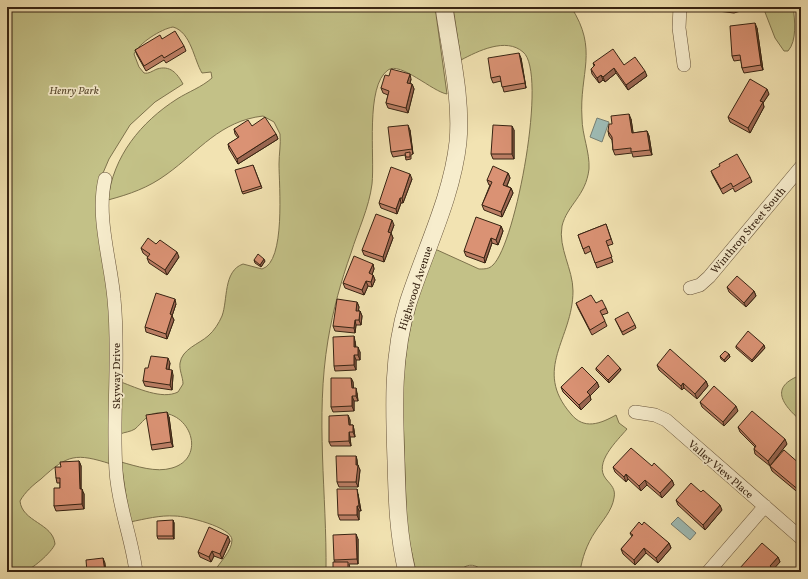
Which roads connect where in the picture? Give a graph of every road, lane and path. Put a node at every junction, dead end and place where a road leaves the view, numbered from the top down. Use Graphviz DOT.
graph roads {
  1 [pos="444,7"];
  2 [pos="680,7"];
  3 [pos="684,65"];
  4 [pos="801,167"];
  5 [pos="105,179"];
  6 [pos="690,288"];
  7 [pos="635,412"];
  8 [pos="765,506"];
  9 [pos="801,538"];
  10 [pos="136,572"];
  11 [pos="407,572"];
  12 [pos="708,572"];
  1 -- 11 [label="street, Highwood Avenue"];
  2 -- 3 [label="street"];
  4 -- 6 [label="street, Winthrop Street South"];
  5 -- 10 [label="street, Skyway Drive"];
  7 -- 8 [label="street, Valley View Place"];
  8 -- 9 [label="street, Valley View Place"];
  8 -- 12 [label="street"];
}
